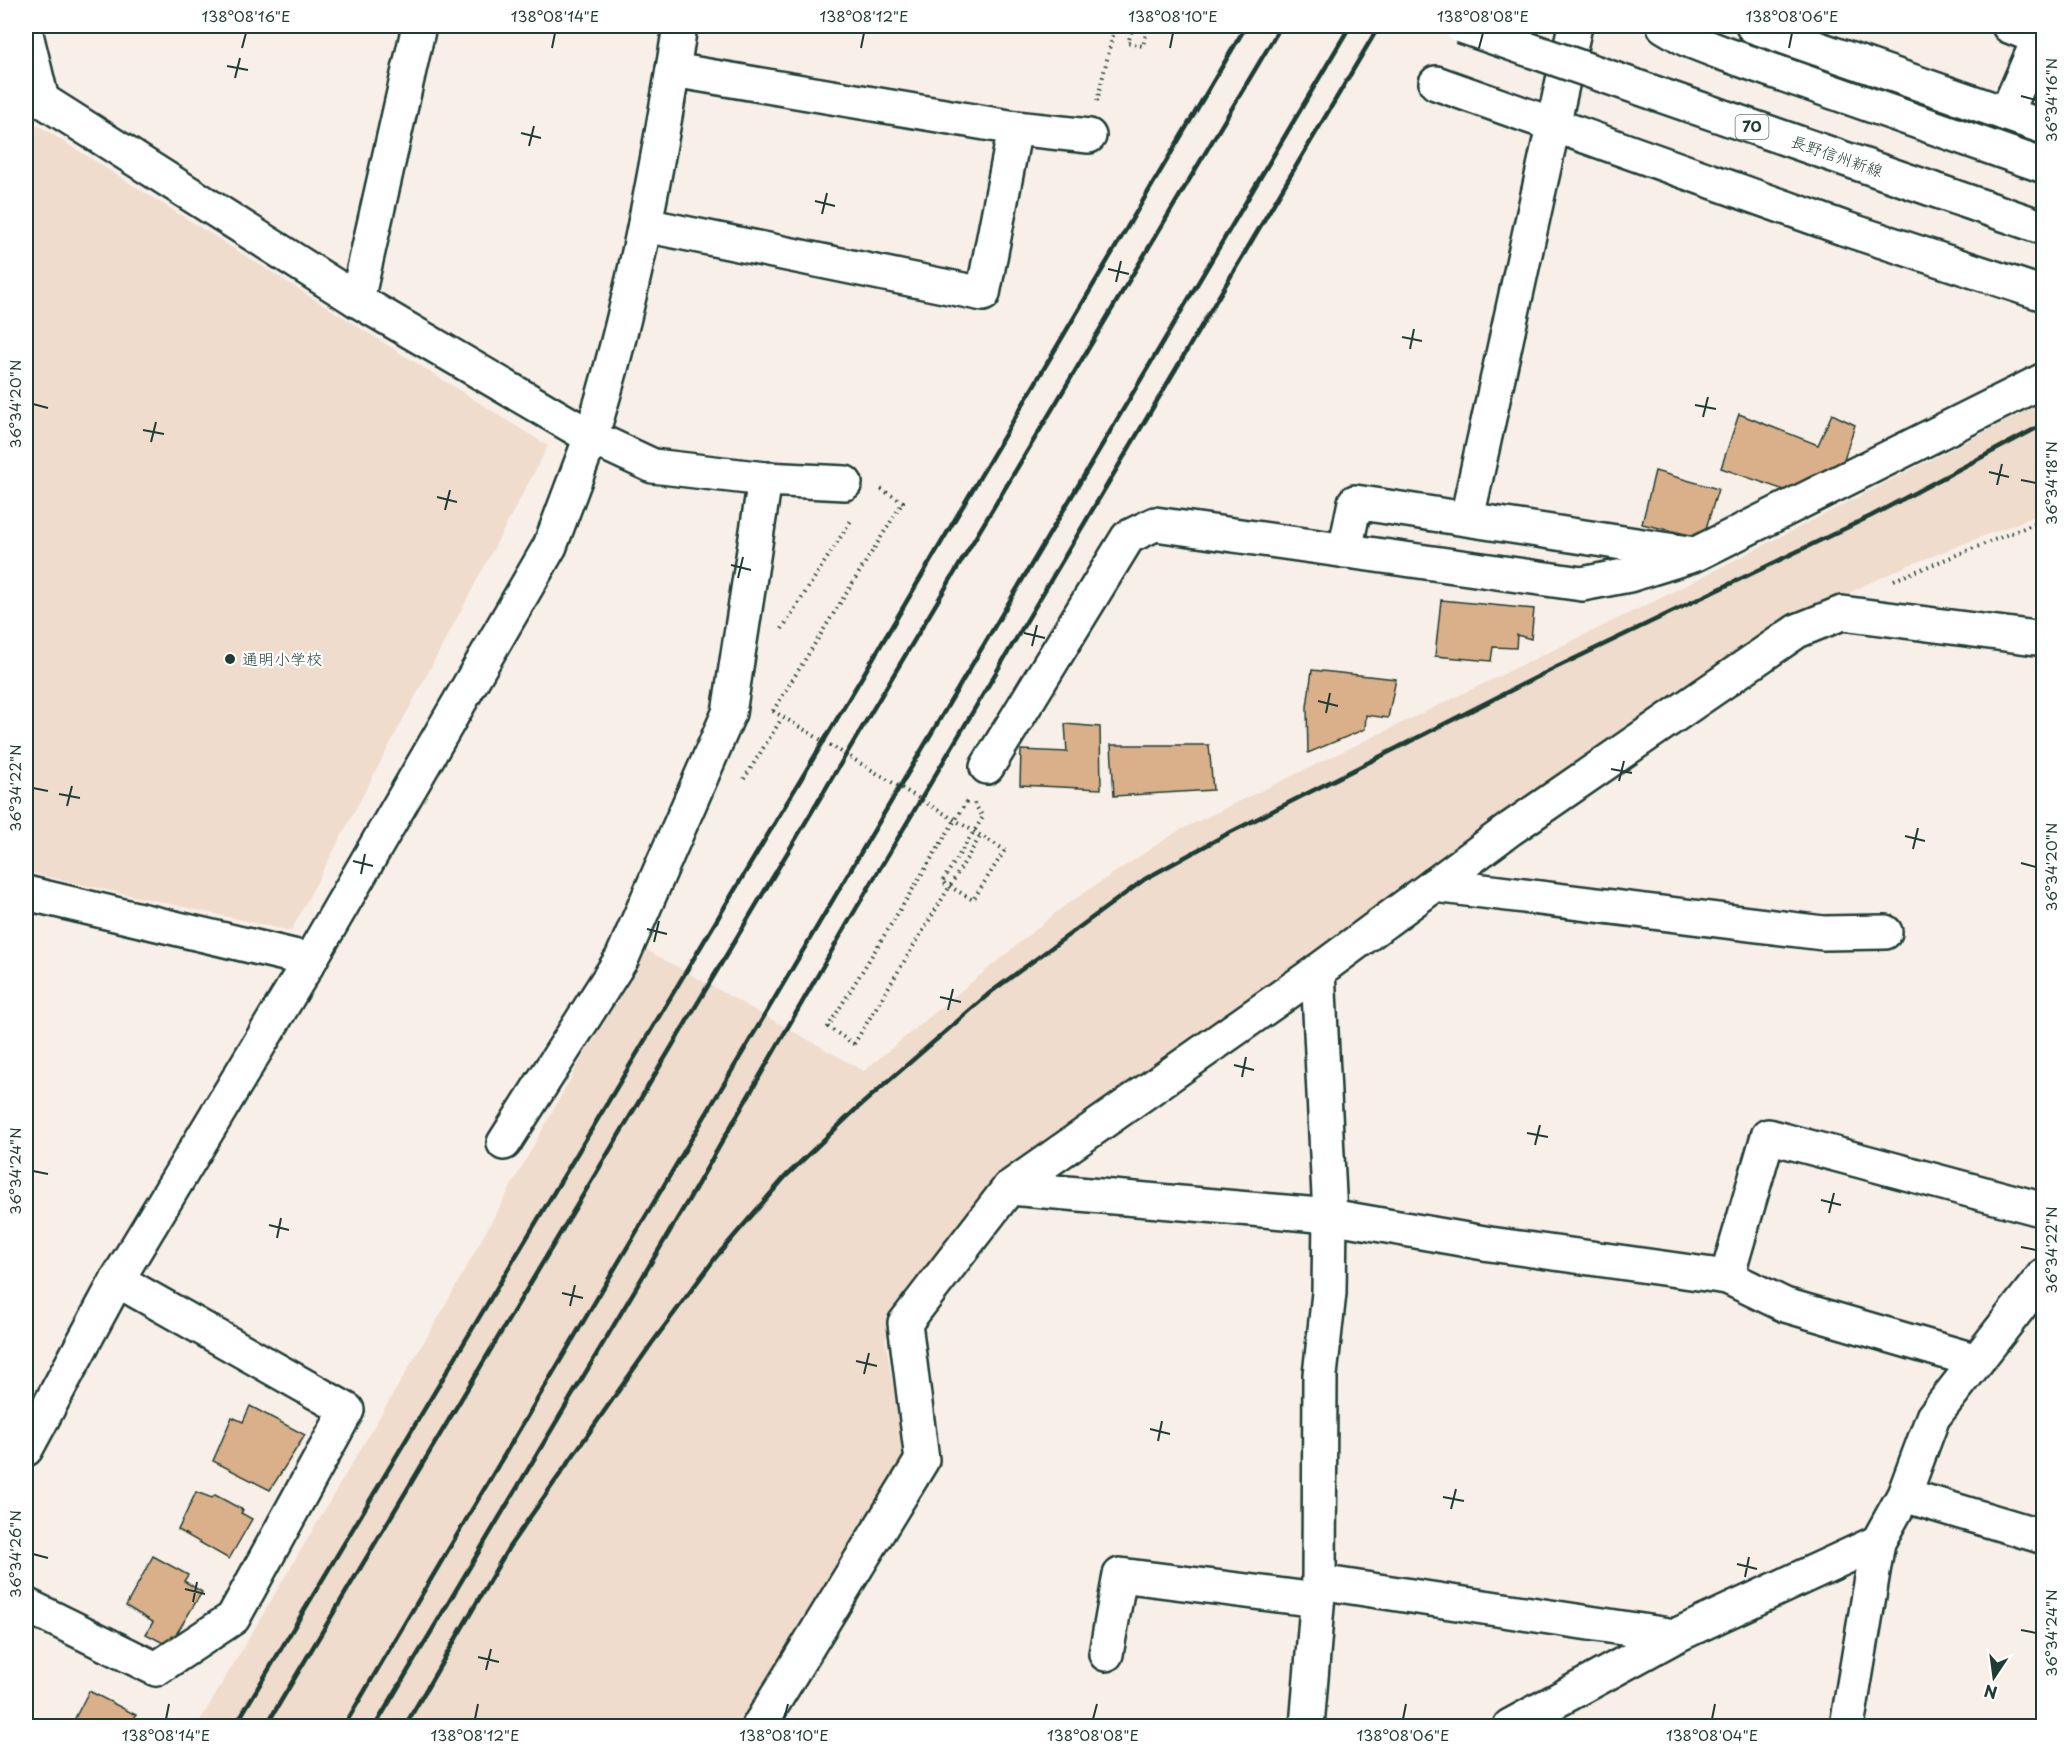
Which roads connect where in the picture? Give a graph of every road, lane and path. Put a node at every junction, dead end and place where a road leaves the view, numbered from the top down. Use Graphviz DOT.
graph roads {
  1 [pos="419,26"];
  2 [pos="680,26"];
  3 [pos="1115,26"];
  4 [pos="1133,26"];
  5 [pos="1148,26"];
  6 [pos="1461,26"];
  7 [pos="1575,26"];
  8 [pos="1664,26"];
  9 [pos="1753,26"];
  10 [pos="2009,26"];
  11 [pos="2041,33"];
  12 [pos="26,34"];
  13 [pos="673,70"];
  14 [pos="1436,83"];
  15 [pos="34,96"];
  16 [pos="2006,114"];
  17 [pos="1552,123"];
  18 [pos="2043,127"];
  19 [pos="1015,128"];
  20 [pos="1089,136"];
  21 [pos="2043,166"];
  22 [pos="645,225"];
  23 [pos="2043,228"];
  24 [pos="2043,294"];
  25 [pos="357,300"];
  26 [pos="2043,380"];
  27 [pos="591,437"];
  28 [pos="765,479"];
  29 [pos="859,484"];
  30 [pos="854,515"];
  31 [pos="1467,518"];
  32 [pos="2043,520"];
  33 [pos="1345,551"];
  34 [pos="1696,554"];
  35 [pos="1890,581"];
  36 [pos="778,635"];
  37 [pos="2043,639"];
  38 [pos="987,767"];
  39 [pos="969,797"];
  40 [pos="983,817"];
  41 [pos="981,835"];
  42 [pos="1434,885"];
  43 [pos="26,893"];
  44 [pos="1885,932"];
  45 [pos="310,960"];
  46 [pos="1318,971"];
  47 [pos="504,1143"];
  48 [pos="1009,1188"];
  49 [pos="2043,1210"];
  50 [pos="1330,1216"];
  51 [pos="2043,1275"];
  52 [pos="1727,1277"];
  53 [pos="117,1280"];
  54 [pos="1977,1361"];
  55 [pos="26,1449"];
  56 [pos="1904,1495"];
  57 [pos="2043,1537"];
  58 [pos="1878,1542"];
  59 [pos="1318,1591"];
  60 [pos="26,1605"];
  61 [pos="1675,1636"];
  62 [pos="1106,1654"];
  63 [pos="759,1726"];
  64 [pos="1307,1726"];
  65 [pos="1510,1726"];
  66 [pos="1847,1726"];
  1 -- 25 [label="street"];
  2 -- 13 [label="street"];
  3 -- 20 [label="path"];
  4 -- 5 [label="path"];
  6 -- 23 [label="street, 長野信州新線 / 70, bridge"];
  7 -- 17 [label="street"];
  8 -- 21 [label="street"];
  9 -- 16 [label="street"];
  10 -- 11 [label="street"];
  11 -- 16 [label="street"];
  12 -- 15 [label="street"];
  13 -- 19 [label="street"];
  13 -- 22 [label="street"];
  14 -- 17 [label="street"];
  15 -- 25 [label="street"];
  16 -- 18 [label="street"];
  17 -- 24 [label="street"];
  17 -- 31 [label="street"];
  19 -- 20 [label="street"];
  19 -- 22 [label="street"];
  22 -- 27 [label="street"];
  25 -- 27 [label="street"];
  26 -- 34 [label="street"];
  27 -- 28 [label="street"];
  27 -- 45 [label="street"];
  28 -- 29 [label="street"];
  28 -- 47 [label="street"];
  29 -- 41 [label="path, bridge"];
  30 -- 36 [label="path"];
  31 -- 33 [label="street"];
  31 -- 34 [label="street"];
  32 -- 35 [label="path"];
  33 -- 34 [label="street"];
  33 -- 38 [label="street"];
  37 -- 42 [label="street"];
  39 -- 41 [label="path, bridge"];
  40 -- 41 [label="path, bridge"];
  42 -- 44 [label="street"];
  42 -- 46 [label="street"];
  43 -- 45 [label="street"];
  45 -- 53 [label="street"];
  46 -- 48 [label="street"];
  46 -- 50 [label="street"];
  48 -- 50 [label="street"];
  48 -- 63 [label="street"];
  49 -- 52 [label="street"];
  50 -- 52 [label="street"];
  50 -- 59 [label="street"];
  51 -- 54 [label="street"];
  52 -- 54 [label="street"];
  53 -- 55 [label="street"];
  53 -- 60 [label="street"];
  54 -- 56 [label="street"];
  56 -- 57 [label="street"];
  56 -- 58 [label="street"];
  58 -- 61 [label="street"];
  58 -- 66 [label="street"];
  59 -- 61 [label="street"];
  59 -- 62 [label="street"];
  59 -- 64 [label="street"];
  61 -- 65 [label="street"];
}
